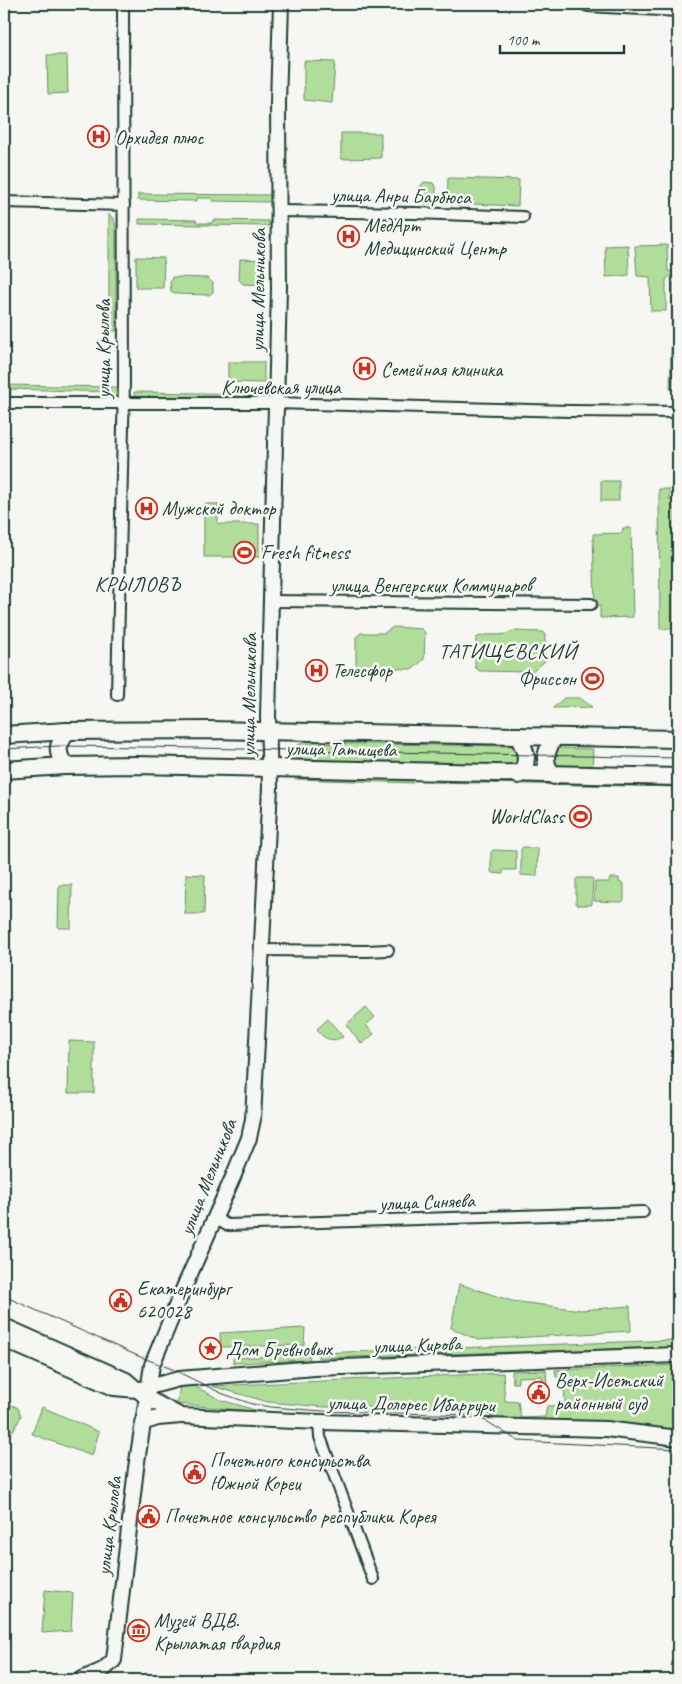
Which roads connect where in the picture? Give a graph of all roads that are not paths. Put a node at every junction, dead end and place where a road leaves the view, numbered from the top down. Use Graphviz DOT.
graph roads {
  1 [pos="123,4"];
  2 [pos="282,4"];
  3 [pos="588,4"];
  4 [pos="678,9"];
  5 [pos="4,202"];
  6 [pos="124,205"];
  7 [pos="279,211"];
  8 [pos="523,217"];
  9 [pos="4,403"];
  10 [pos="275,403"];
  11 [pos="123,404"];
  12 [pos="678,412"];
  13 [pos="271,601"];
  14 [pos="590,604"];
  15 [pos="117,695"];
  16 [pos="67,731"];
  17 [pos="268,732"];
  18 [pos="4,735"];
  19 [pos="518,736"];
  20 [pos="554,737"];
  21 [pos="678,739"];
  22 [pos="64,766"];
  23 [pos="268,769"];
  24 [pos="4,770"];
  25 [pos="518,775"];
  26 [pos="554,776"];
  27 [pos="678,777"];
  28 [pos="261,950"];
  29 [pos="388,950"];
  30 [pos="643,1212"];
  31 [pos="214,1218"];
  32 [pos="4,1326"];
  33 [pos="4,1340"];
  34 [pos="678,1355"];
  35 [pos="152,1365"];
  36 [pos="152,1385"];
  37 [pos="114,1388"];
  38 [pos="177,1413"];
  39 [pos="319,1422"];
  40 [pos="142,1423"];
  41 [pos="678,1438"];
  42 [pos="373,1579"];
  43 [pos="80,1680"];
  1 -- 6 [label="street, улица Крылова"];
  2 -- 7 [label="street, улица Мельникова"];
  3 -- 4 [label="street"];
  5 -- 6 [label="street"];
  6 -- 11 [label="street, улица Крылова"];
  7 -- 8 [label="street, улица Анри Барбюса"];
  7 -- 10 [label="street, улица Мельникова"];
  9 -- 11 [label="street, Ключевская улица"];
  10 -- 11 [label="street, Ключевская улица"];
  10 -- 12 [label="street, Ключевская улица"];
  10 -- 13 [label="street, улица Мельникова"];
  11 -- 15 [label="street, улица Крылова"];
  13 -- 14 [label="street, улица Венгерских Коммунаров"];
  13 -- 17 [label="street, улица Мельникова"];
  16 -- 17 [label="main road, улица Татищева"];
  16 -- 18 [label="main road, улица Татищева"];
  16 -- 22 [label="main road"];
  17 -- 19 [label="main road, улица Татищева"];
  17 -- 23 [label="street, улица Мельникова"];
  19 -- 20 [label="main road, улица Татищева"];
  19 -- 25 [label="main road"];
  20 -- 21 [label="main road, улица Татищева"];
  20 -- 26 [label="main road"];
  22 -- 23 [label="main road, улица Татищева"];
  22 -- 24 [label="main road, улица Татищева"];
  23 -- 25 [label="main road, улица Татищева"];
  23 -- 28 [label="street, улица Мельникова"];
  25 -- 26 [label="main road, улица Татищева"];
  26 -- 27 [label="main road, улица Татищева"];
  28 -- 29 [label="street"];
  28 -- 31 [label="street, улица Мельникова"];
  30 -- 31 [label="street, улица Синяева"];
  31 -- 35 [label="street, улица Мельникова"];
  32 -- 36 [label="street"];
  33 -- 37 [label="street"];
  34 -- 36 [label="street, улица Кирова"];
  35 -- 36 [label="street, улица Крылова"];
  35 -- 36 [label="street"];
  35 -- 36 [label="street"];
  36 -- 37 [label="street"];
  36 -- 38 [label="street, улица Долорес Ибаррури"];
  36 -- 38 [label="street"];
  36 -- 40 [label="street, улица Крылова"];
  37 -- 40 [label="street"];
  38 -- 39 [label="street, улица Долорес Ибаррури"];
  38 -- 40 [label="street"];
  39 -- 41 [label="street, улица Долорес Ибаррури"];
  39 -- 42 [label="street"];
  40 -- 43 [label="street, улица Крылова"];
}
